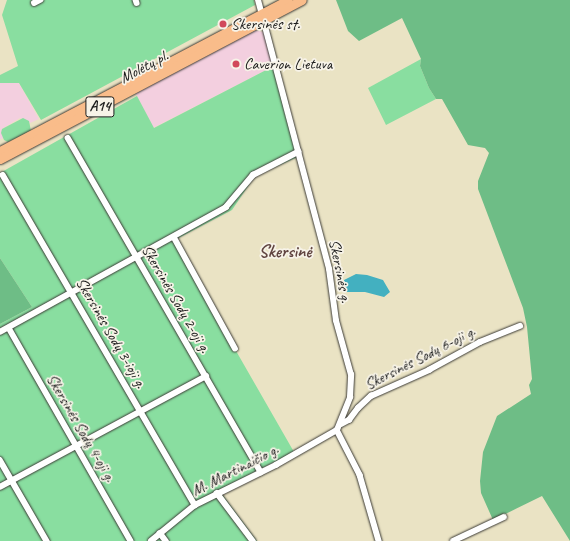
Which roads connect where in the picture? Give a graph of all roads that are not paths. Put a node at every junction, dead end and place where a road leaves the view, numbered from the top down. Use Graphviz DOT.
graph roads {
  1 [pos="40,0"];
  2 [pos="258,0"];
  3 [pos="288,0"];
  4 [pos="302,0"];
  5 [pos="34,2"];
  6 [pos="263,17"];
  7 [pos="68,138"];
  8 [pos="0,151"];
  9 [pos="298,152"];
  10 [pos="0,159"];
  11 [pos="3,175"];
  12 [pos="174,237"];
  13 [pos="137,258"];
  14 [pos="73,293"];
  15 [pos="520,326"];
  16 [pos="8,328"];
  17 [pos="0,332"];
  18 [pos="235,348"];
  19 [pos="206,376"];
  20 [pos="141,410"];
  21 [pos="341,424"];
  22 [pos="337,430"];
  23 [pos="76,445"];
  24 [pos="0,460"];
  25 [pos="261,472"];
  26 [pos="13,481"];
  27 [pos="0,488"];
  28 [pos="217,493"];
  29 [pos="195,505"];
  30 [pos="504,517"];
  31 [pos="160,533"];
  32 [pos="47,541"];
  33 [pos="131,541"];
  34 [pos="151,541"];
  35 [pos="166,541"];
  36 [pos="253,541"];
  37 [pos="378,541"];
  38 [pos="453,541"];
  1 -- 5 [label="street"];
  2 -- 6 [label="street, Skersinės g."];
  3 -- 6 [label="highway, Molėtų pl. / A14"];
  4 -- 6 [label="highway, Molėtų pl. / A14"];
  6 -- 8 [label="highway, Molėtų pl. / A14"];
  6 -- 9 [label="street, Skersinės g."];
  6 -- 10 [label="highway, Molėtų pl. / A14"];
  7 -- 13 [label="street, Skersinės Sodų 2-oji g."];
  9 -- 12 [label="street"];
  9 -- 21 [label="street, Skersinės g."];
  11 -- 14 [label="street, Skersinės Sodų 3-ioji g."];
  12 -- 13 [label="street"];
  12 -- 18 [label="street"];
  13 -- 14 [label="street"];
  13 -- 19 [label="street, Skersinės Sodų 2-oji g."];
  14 -- 16 [label="street"];
  14 -- 20 [label="street, Skersinės Sodų 3-ioji g."];
  15 -- 21 [label="street, Skersinės Sodų 6-oji g."];
  16 -- 17 [label="street"];
  16 -- 23 [label="street, Skersinės Sodų 4-oji g."];
  19 -- 20 [label="street"];
  19 -- 25 [label="street, Skersinės Sodų 2-oji g."];
  20 -- 23 [label="street"];
  20 -- 29 [label="street, Skersinės Sodų 3-ioji g."];
  21 -- 22 [label="street, Skersinės g."];
  22 -- 25 [label="street, M. Martinaičio g."];
  22 -- 37 [label="street"];
  23 -- 26 [label="street"];
  23 -- 33 [label="street, Skersinės Sodų 4-oji g."];
  24 -- 26 [label="street"];
  25 -- 28 [label="street, M. Martinaičio g."];
  26 -- 27 [label="street"];
  26 -- 32 [label="street"];
  28 -- 29 [label="street, M. Martinaičio g."];
  28 -- 36 [label="street"];
  29 -- 31 [label="street, M. Martinaičio g."];
  30 -- 38 [label="street"];
  31 -- 34 [label="street, M. Martinaičio g."];
  31 -- 35 [label="street"];
}
